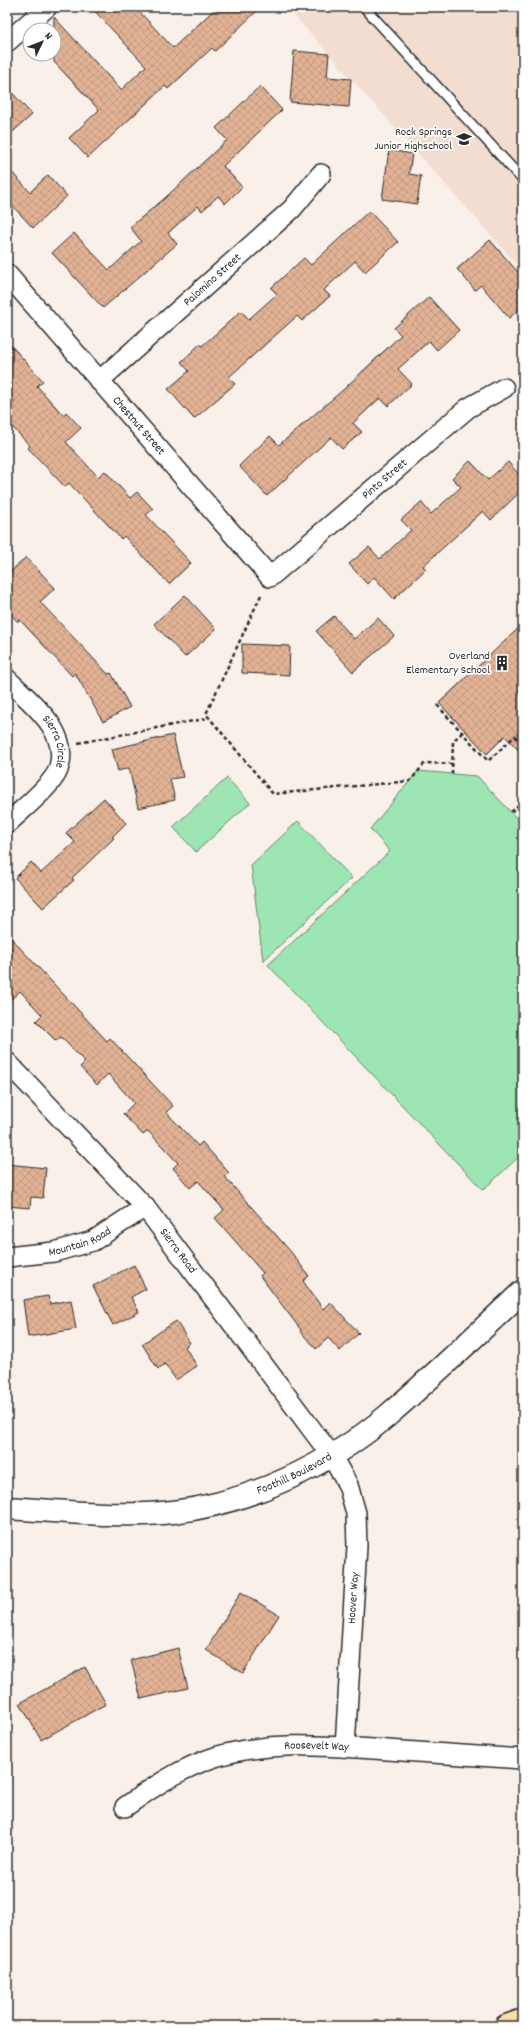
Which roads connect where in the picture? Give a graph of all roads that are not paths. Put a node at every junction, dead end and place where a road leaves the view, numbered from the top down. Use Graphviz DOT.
graph roads {
  1 [pos="47,7"];
  2 [pos="364,7"];
  3 [pos="7,42"];
  4 [pos="321,174"];
  5 [pos="523,180"];
  6 [pos="7,274"];
  7 [pos="99,381"];
  8 [pos="504,388"];
  9 [pos="270,576"];
  10 [pos="7,679"];
  11 [pos="7,824"];
  12 [pos="7,1062"];
  13 [pos="145,1207"];
  14 [pos="7,1257"];
  15 [pos="523,1291"];
  16 [pos="331,1454"];
  17 [pos="7,1508"];
  18 [pos="345,1747"];
  19 [pos="523,1759"];
  20 [pos="125,1807"];
  21 [pos="523,2020"];
  22 [pos="506,2026"];
  1 -- 3 [label="street"];
  2 -- 5 [label="lane"];
  4 -- 7 [label="street, Palomino Street"];
  6 -- 7 [label="street, Chestnut Street"];
  7 -- 9 [label="street, Chestnut Street"];
  8 -- 9 [label="street, Pinto Street"];
  10 -- 11 [label="street, Sierra Circle"];
  12 -- 13 [label="street, Sierra Road"];
  13 -- 14 [label="street, Mountain Road"];
  13 -- 16 [label="street, Sierra Road"];
  15 -- 16 [label="main road, Foothill Boulevard"];
  16 -- 17 [label="main road, Foothill Boulevard"];
  16 -- 18 [label="street, Hoover Way"];
  18 -- 19 [label="street, Roosevelt Way"];
  18 -- 20 [label="street, Roosevelt Way"];
  21 -- 22 [label="highway"];
}
